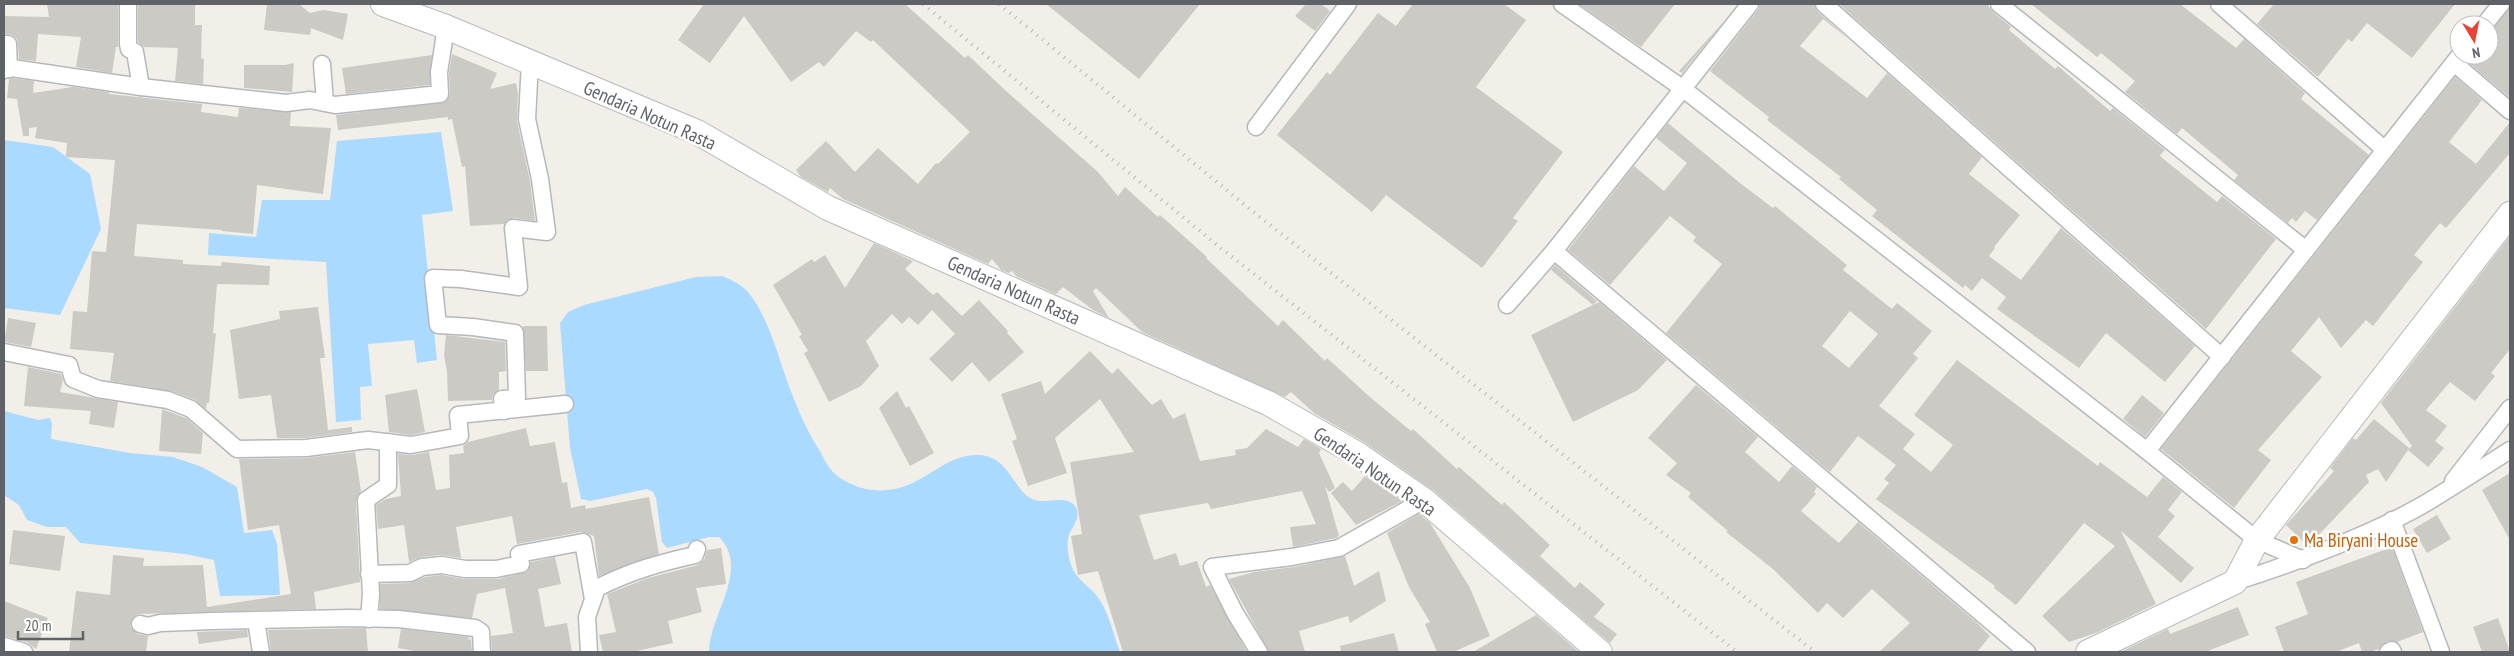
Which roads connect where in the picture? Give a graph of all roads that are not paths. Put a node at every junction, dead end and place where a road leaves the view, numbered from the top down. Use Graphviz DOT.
graph roads {
  1 [pos="128,4"];
  2 [pos="383,4"];
  3 [pos="1562,4"];
  4 [pos="1750,4"];
  5 [pos="1824,4"];
  6 [pos="1999,4"];
  7 [pos="2220,4"];
  8 [pos="2500,4"];
  9 [pos="1342,6"];
  10 [pos="2492,15"];
  11 [pos="446,27"];
  12 [pos="4,44"];
  13 [pos="530,62"];
  14 [pos="322,64"];
  15 [pos="2452,65"];
  16 [pos="2463,65"];
  17 [pos="6,69"];
  18 [pos="141,87"];
  19 [pos="1682,88"];
  20 [pos="325,103"];
  21 [pos="2510,111"];
  22 [pos="1256,127"];
  23 [pos="2385,150"];
  24 [pos="2510,214"];
  25 [pos="2306,250"];
  26 [pos="1554,251"];
  27 [pos="1507,305"];
  28 [pos="4,352"];
  29 [pos="2222,357"];
  30 [pos="565,404"];
  31 [pos="2510,408"];
  32 [pos="504,411"];
  33 [pos="388,442"];
  34 [pos="2510,450"];
  35 [pos="2147,451"];
  36 [pos="2446,490"];
  37 [pos="1424,500"];
  38 [pos="2392,520"];
  39 [pos="2257,540"];
  40 [pos="697,549"];
  41 [pos="2303,560"];
  42 [pos="370,574"];
  43 [pos="2235,582"];
  44 [pos="593,599"];
  45 [pos="369,619"];
  46 [pos="256,621"];
  47 [pos="140,624"];
  48 [pos="4,646"];
  49 [pos="24,652"];
  50 [pos="261,652"];
  51 [pos="482,652"];
  52 [pos="588,652"];
  53 [pos="1259,652"];
  54 [pos="1600,652"];
  55 [pos="2027,652"];
  56 [pos="2088,652"];
  57 [pos="2388,652"];
  58 [pos="2393,652"];
  59 [pos="2441,652"];
  1 -- 18 [label="street"];
  2 -- 11 [label="main road, Gendaria Notun Rasta"];
  3 -- 19 [label="street"];
  4 -- 19 [label="street"];
  5 -- 29 [label="street"];
  6 -- 25 [label="street"];
  7 -- 23 [label="street"];
  8 -- 10 [label="street"];
  9 -- 22 [label="street"];
  11 -- 13 [label="main road, Gendaria Notun Rasta"];
  11 -- 20 [label="street"];
  12 -- 17 [label="street"];
  13 -- 32 [label="street"];
  13 -- 37 [label="main road, Gendaria Notun Rasta"];
  14 -- 20 [label="street"];
  15 -- 23 [label="street"];
  16 -- 21 [label="street"];
  17 -- 18 [label="street"];
  18 -- 20 [label="street"];
  19 -- 26 [label="street"];
  19 -- 35 [label="street"];
  23 -- 25 [label="street"];
  24 -- 39 [label="main road"];
  25 -- 29 [label="street"];
  26 -- 27 [label="street"];
  26 -- 55 [label="street"];
  28 -- 33 [label="street"];
  29 -- 35 [label="street"];
  30 -- 32 [label="street"];
  31 -- 36 [label="street"];
  32 -- 33 [label="street"];
  33 -- 42 [label="street"];
  34 -- 36 [label="street"];
  35 -- 39 [label="street"];
  36 -- 38 [label="street"];
  37 -- 53 [label="street"];
  37 -- 54 [label="main road, Gendaria Notun Rasta"];
  38 -- 41 [label="street"];
  38 -- 59 [label="street"];
  39 -- 41 [label="street"];
  39 -- 43 [label="main road"];
  40 -- 44 [label="street"];
  41 -- 43 [label="street"];
  42 -- 44 [label="street"];
  42 -- 45 [label="street"];
  43 -- 56 [label="main road"];
  44 -- 52 [label="street"];
  45 -- 46 [label="street"];
  45 -- 51 [label="street"];
  46 -- 47 [label="street"];
  46 -- 50 [label="street"];
  48 -- 49 [label="street"];
  57 -- 58 [label="street"];
}
